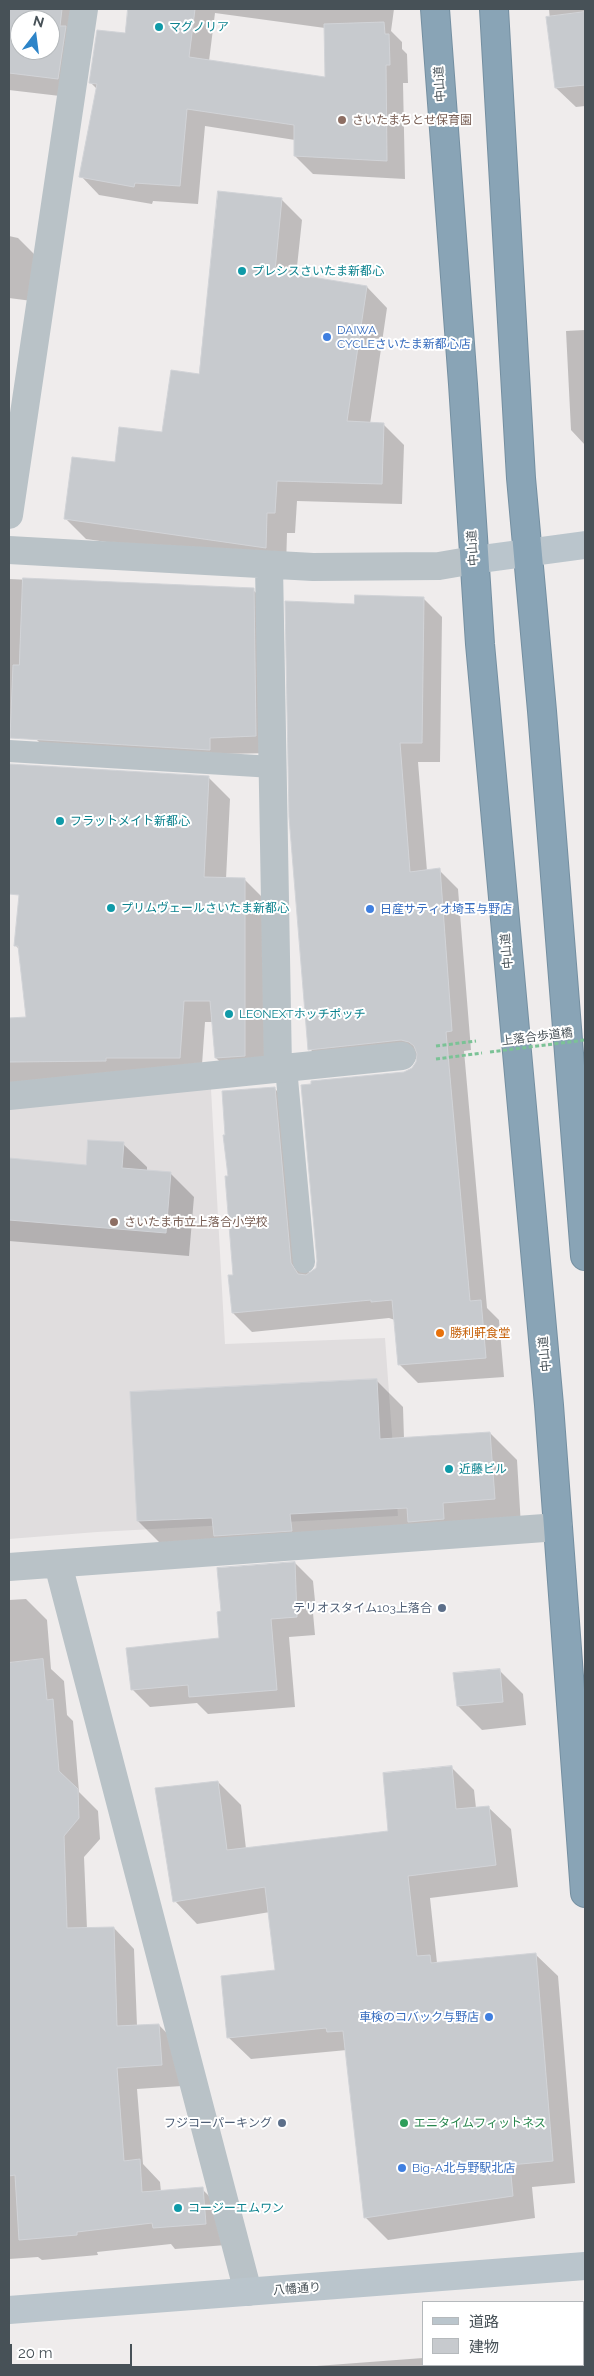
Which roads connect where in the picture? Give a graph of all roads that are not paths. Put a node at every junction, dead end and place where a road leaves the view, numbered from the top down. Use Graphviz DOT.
graph roads {
  1 [pos="84,9"];
  2 [pos="435,9"];
  3 [pos="494,9"];
  4 [pos="9,515"];
  5 [pos="585,545"];
  6 [pos="9,550"];
  7 [pos="528,553"];
  8 [pos="474,560"];
  9 [pos="269,566"];
  10 [pos="9,751"];
  11 [pos="273,768"];
  12 [pos="402,1056"];
  13 [pos="282,1068"];
  14 [pos="9,1096"];
  15 [pos="585,1256"];
  16 [pos="304,1262"];
  17 [pos="558,1527"];
  18 [pos="58,1564"];
  19 [pos="9,1567"];
  20 [pos="585,1893"];
  21 [pos="585,2266"];
  22 [pos="248,2292"];
  23 [pos="9,2310"];
  1 -- 4 [label="street"];
  2 -- 8 [label="highway, 中山道"];
  3 -- 7 [label="highway"];
  5 -- 7 [label="main road"];
  6 -- 9 [label="street"];
  7 -- 8 [label="main road"];
  7 -- 15 [label="highway"];
  8 -- 9 [label="street"];
  8 -- 17 [label="highway, 中山道"];
  9 -- 11 [label="street"];
  10 -- 11 [label="lane"];
  11 -- 13 [label="street"];
  12 -- 13 [label="street"];
  13 -- 14 [label="street"];
  13 -- 16 [label="lane"];
  17 -- 18 [label="street"];
  17 -- 20 [label="highway, 中山道"];
  18 -- 19 [label="street"];
  18 -- 22 [label="street"];
  21 -- 22 [label="main road, 八幡通り"];
  22 -- 23 [label="main road, 八幡通り"];
}
